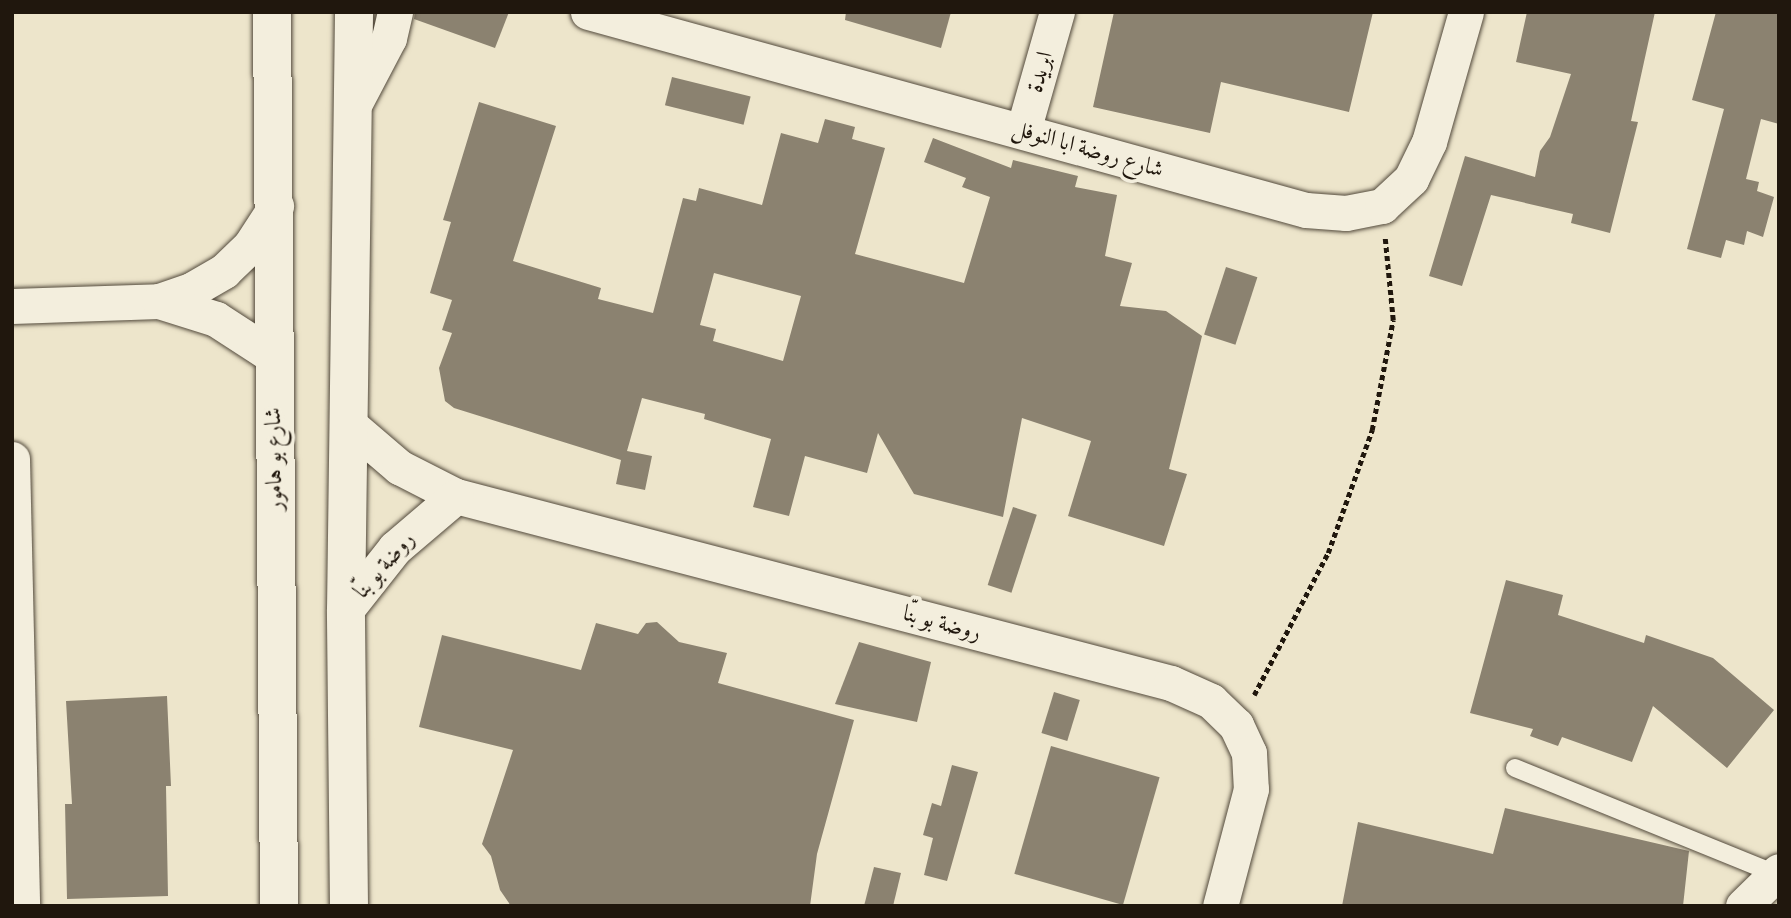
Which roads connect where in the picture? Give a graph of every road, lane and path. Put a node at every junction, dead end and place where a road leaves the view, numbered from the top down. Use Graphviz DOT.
graph roads {
  1 [pos="272,12"];
  2 [pos="354,12"];
  3 [pos="418,12"];
  4 [pos="588,12"];
  5 [pos="1057,12"];
  6 [pos="1466,12"];
  7 [pos="649,19"];
  8 [pos="392,25"];
  9 [pos="356,101"];
  10 [pos="1023,131"];
  11 [pos="276,206"];
  12 [pos="1382,206"];
  13 [pos="159,301"];
  14 [pos="12,306"];
  15 [pos="273,356"];
  16 [pos="350,425"];
  17 [pos="12,459"];
  18 [pos="456,496"];
  19 [pos="346,610"];
  20 [pos="14,709"];
  21 [pos="1236,725"];
  22 [pos="1515,768"];
  23 [pos="17,859"];
  24 [pos="1776,872"];
  25 [pos="22,906"];
  26 [pos="279,906"];
  27 [pos="349,906"];
  28 [pos="1220,906"];
  29 [pos="1743,906"];
  1 -- 11 [label="street, شارع بو هامور"];
  2 -- 9 [label="street"];
  3 -- 8 [label="street"];
  4 -- 7 [label="street, شارع روضة ابا النوفل"];
  5 -- 10 [label="street, ابريدة"];
  6 -- 12 [label="street"];
  7 -- 10 [label="street, شارع روضة ابا النوفل"];
  8 -- 9 [label="street"];
  9 -- 16 [label="street"];
  10 -- 12 [label="street, شارع روضة ابا النوفل"];
  11 -- 13 [label="street"];
  11 -- 15 [label="street, شارع بو هامور"];
  12 -- 21 [label="path"];
  13 -- 14 [label="street"];
  13 -- 15 [label="street"];
  15 -- 26 [label="street, شارع بو هامور"];
  16 -- 18 [label="street, روضة بو بنّا"];
  16 -- 19 [label="street"];
  17 -- 20 [label="street"];
  18 -- 19 [label="street, روضة بو بنّا"];
  18 -- 21 [label="street, روضة بو بنّا"];
  19 -- 27 [label="street"];
  20 -- 23 [label="street"];
  21 -- 28 [label="street, روضة بو بنّا"];
  22 -- 24 [label="lane"];
  23 -- 25 [label="street"];
  24 -- 29 [label="street"];
}
